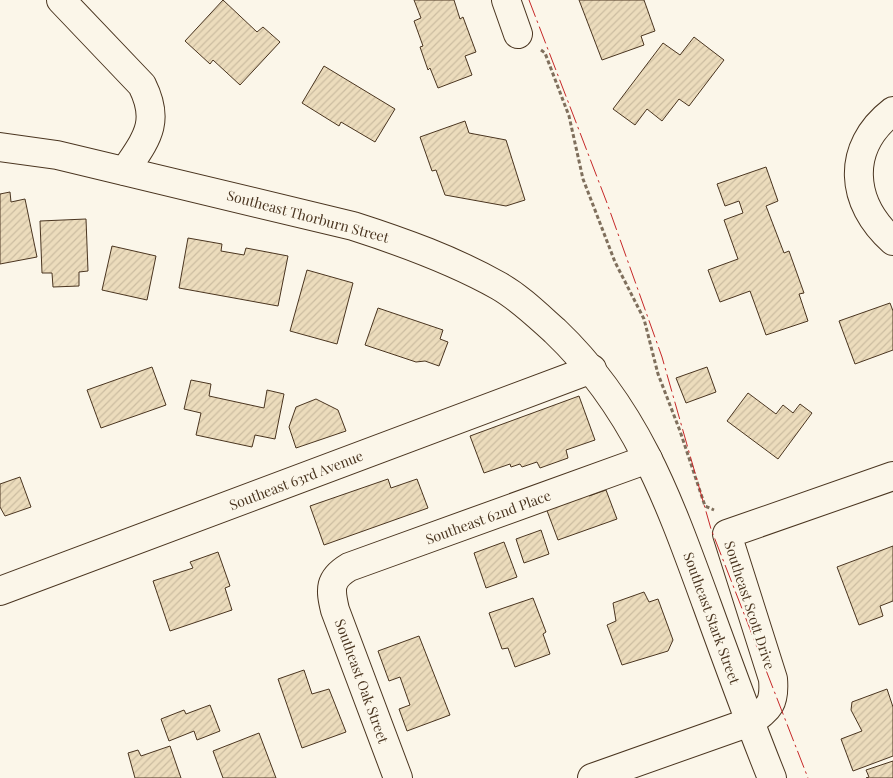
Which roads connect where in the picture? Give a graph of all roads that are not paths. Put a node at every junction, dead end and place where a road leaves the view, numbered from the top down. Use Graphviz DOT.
graph roads {
  1 [pos="61,0"];
  2 [pos="506,0"];
  3 [pos="518,34"];
  4 [pos="893,111"];
  5 [pos="0,147"];
  6 [pos="125,171"];
  7 [pos="893,241"];
  8 [pos="592,369"];
  9 [pos="648,459"];
  10 [pos="893,476"];
  11 [pos="333,582"];
  12 [pos="0,591"];
  13 [pos="750,722"];
  14 [pos="398,778"];
  15 [pos="592,778"];
  16 [pos="772,778"];
  1 -- 6 [label="street"];
  2 -- 3 [label="street"];
  4 -- 7 [label="street"];
  5 -- 6 [label="street, Southeast Thorburn Street"];
  6 -- 8 [label="street, Southeast Thorburn Street"];
  8 -- 9 [label="street, Southeast Thorburn Street"];
  8 -- 12 [label="street, Southeast 63rd Avenue"];
  9 -- 11 [label="street, Southeast 62nd Place"];
  9 -- 13 [label="street, Southeast Stark Street"];
  10 -- 13 [label="street, Southeast Scott Drive"];
  11 -- 14 [label="street, Southeast Oak Street"];
  13 -- 15 [label="street"];
  13 -- 16 [label="street, Southeast Stark Street"];
}
